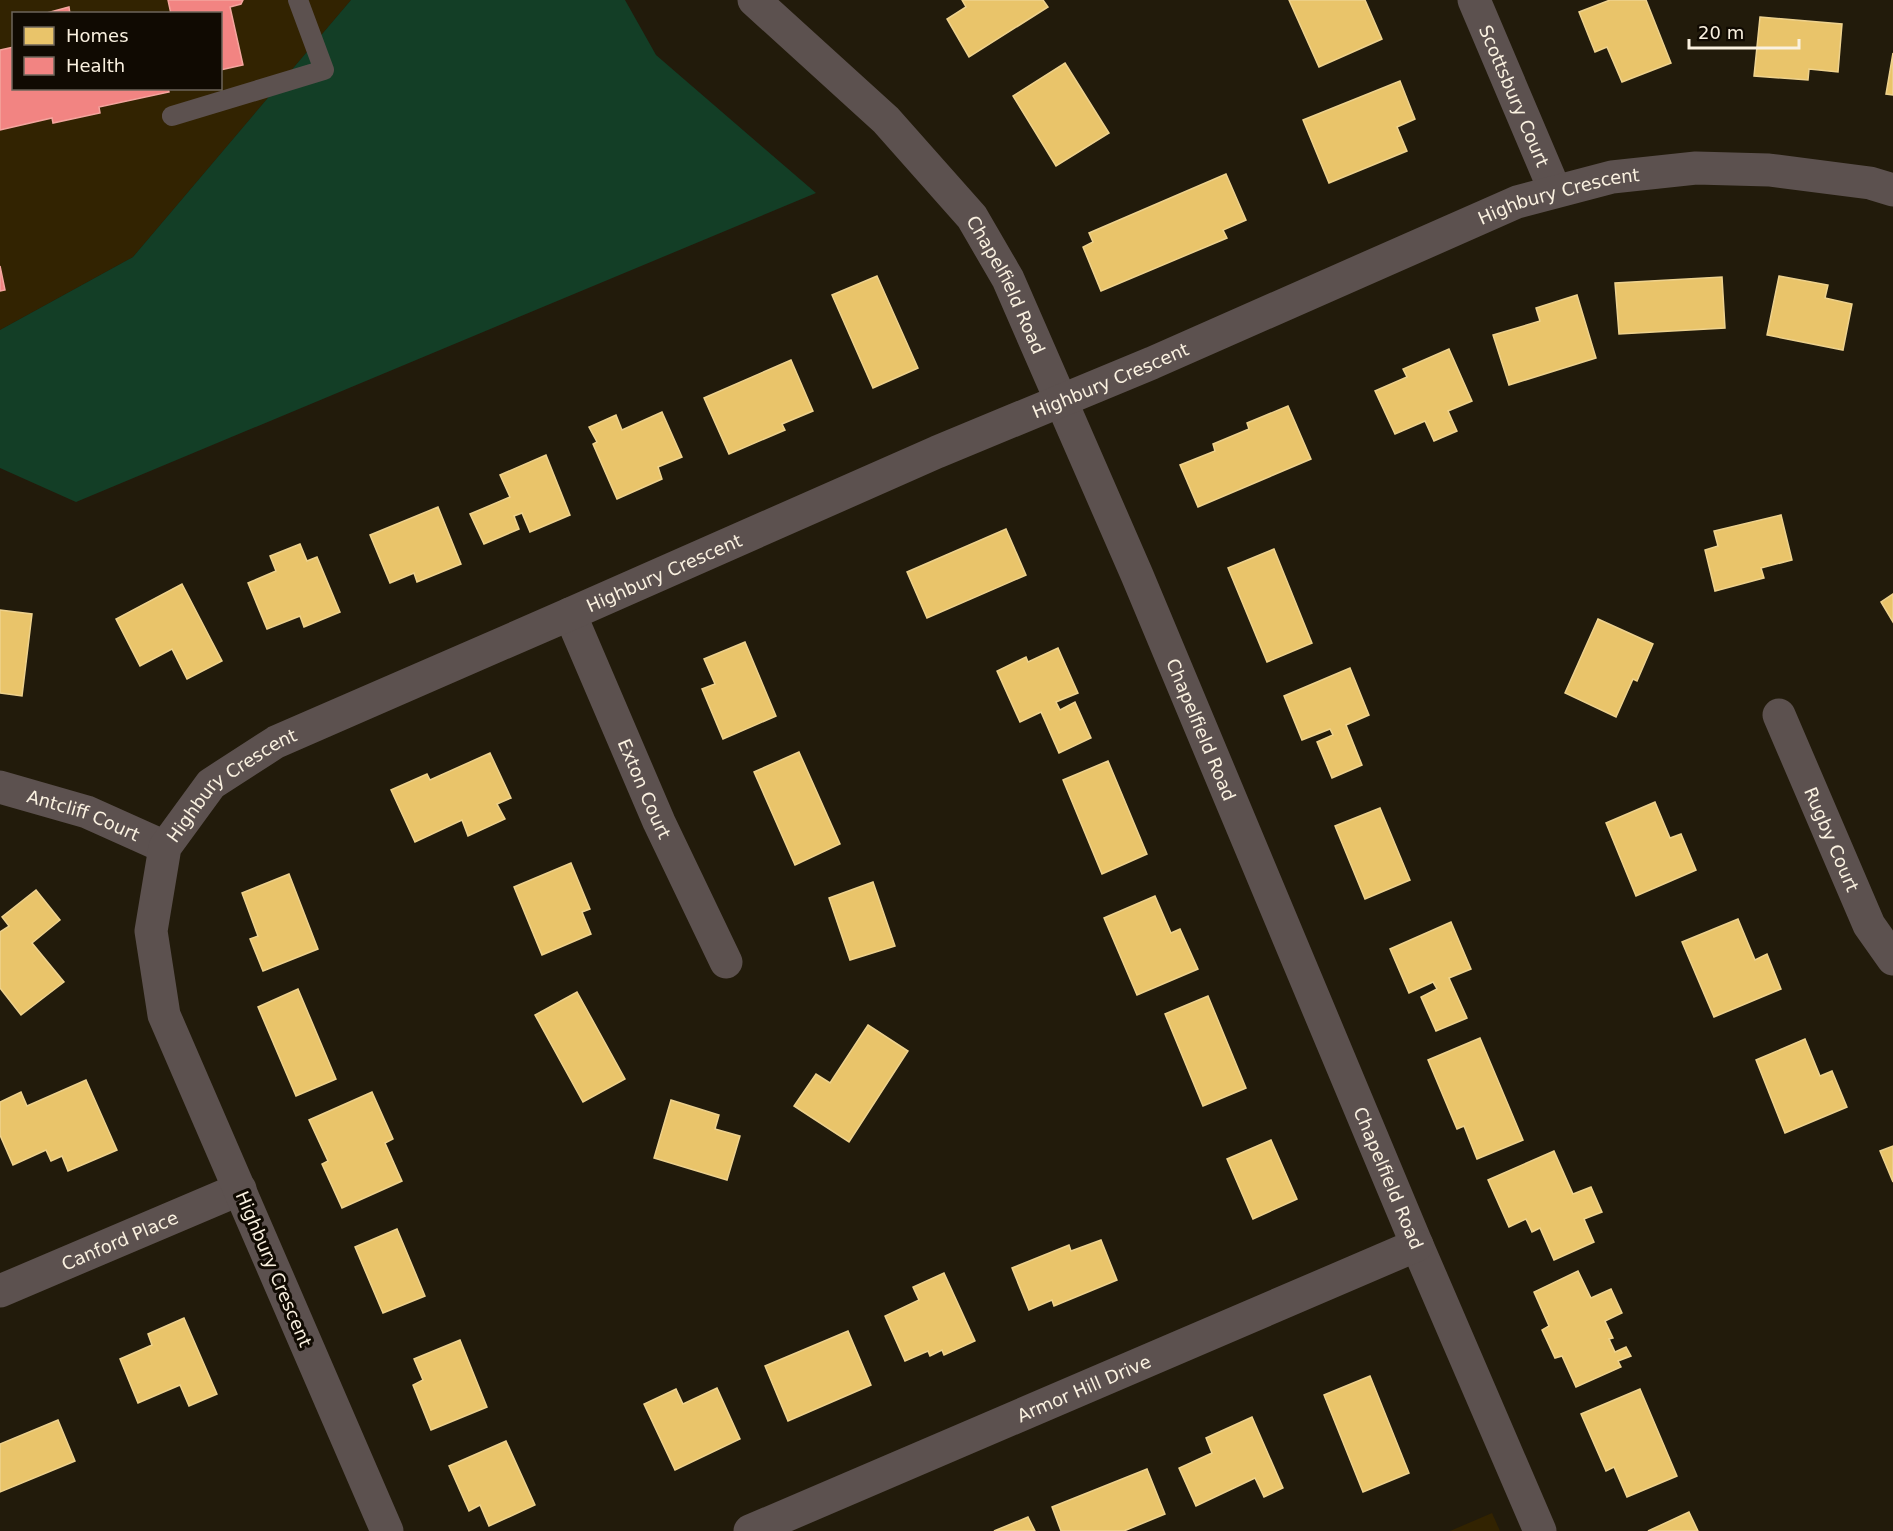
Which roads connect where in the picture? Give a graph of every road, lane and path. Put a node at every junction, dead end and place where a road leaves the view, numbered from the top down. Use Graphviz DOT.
graph roads {
  1 [pos="298,0"];
  2 [pos="754,0"];
  3 [pos="1474,0"];
  4 [pos="172,116"];
  5 [pos="1893,190"];
  6 [pos="1555,191"];
  7 [pos="1061,400"];
  8 [pos="570,615"];
  9 [pos="1779,715"];
  10 [pos="0,787"];
  11 [pos="165,847"];
  12 [pos="1893,959"];
  13 [pos="726,962"];
  14 [pos="240,1189"];
  15 [pos="1417,1245"];
  16 [pos="0,1291"];
  17 [pos="387,1531"];
  18 [pos="750,1531"];
  19 [pos="1540,1531"];
  1 -- 4 [label="lane"];
  2 -- 7 [label="street, Chapelfield Road"];
  3 -- 6 [label="street, Scottsbury Court"];
  5 -- 6 [label="street, Highbury Crescent"];
  6 -- 7 [label="street, Highbury Crescent"];
  7 -- 8 [label="street, Highbury Crescent"];
  7 -- 15 [label="street, Chapelfield Road"];
  8 -- 11 [label="street, Highbury Crescent"];
  8 -- 13 [label="street, Exton Court"];
  9 -- 12 [label="street, Rugby Court"];
  10 -- 11 [label="street, Antcliff Court"];
  11 -- 14 [label="street, Highbury Crescent"];
  14 -- 16 [label="street, Canford Place"];
  14 -- 17 [label="street, Highbury Crescent"];
  15 -- 18 [label="street, Armor Hill Drive"];
  15 -- 19 [label="street, Chapelfield Road"];
}
